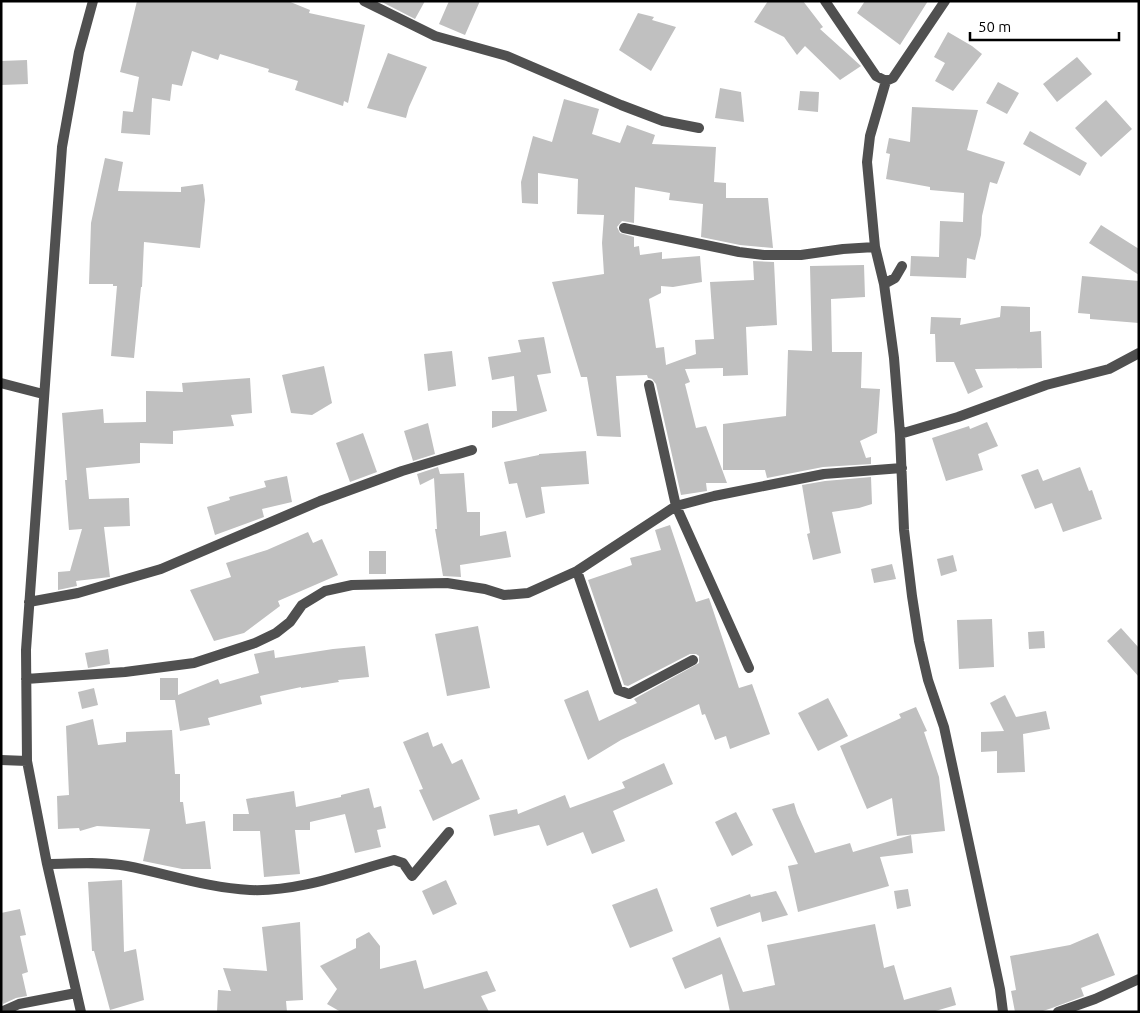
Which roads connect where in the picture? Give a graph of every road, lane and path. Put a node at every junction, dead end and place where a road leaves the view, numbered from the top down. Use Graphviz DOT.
graph roads {
  1 [pos="93,1"];
  2 [pos="364,1"];
  3 [pos="825,1"];
  4 [pos="945,1"];
  5 [pos="886,81"];
  6 [pos="699,128"];
  7 [pos="624,228"];
  8 [pos="875,247"];
  9 [pos="902,266"];
  10 [pos="884,284"];
  11 [pos="1139,353"];
  12 [pos="1,383"];
  13 [pos="649,385"];
  14 [pos="43,394"];
  15 [pos="900,434"];
  16 [pos="472,450"];
  17 [pos="902,468"];
  18 [pos="676,506"];
  19 [pos="578,571"];
  20 [pos="29,602"];
  21 [pos="694,660"];
  22 [pos="749,668"];
  23 [pos="26,679"];
  24 [pos="1,760"];
  25 [pos="27,762"];
  26 [pos="449,832"];
  27 [pos="47,864"];
  28 [pos="1139,979"];
  29 [pos="76,993"];
  30 [pos="2,1012"];
  31 [pos="81,1012"];
  32 [pos="1002,1012"];
  33 [pos="1058,1012"];
  1 -- 14 [label="street"];
  2 -- 6 [label="street"];
  3 -- 5 [label="street"];
  4 -- 5 [label="street"];
  5 -- 8 [label="street"];
  7 -- 8 [label="street"];
  8 -- 10 [label="street"];
  9 -- 10 [label="street"];
  10 -- 15 [label="street"];
  11 -- 15 [label="street"];
  12 -- 14 [label="street"];
  13 -- 18 [label="street"];
  14 -- 20 [label="street"];
  15 -- 17 [label="street"];
  16 -- 20 [label="street"];
  17 -- 18 [label="street"];
  17 -- 32 [label="street"];
  18 -- 19 [label="street"];
  18 -- 22 [label="street"];
  19 -- 21 [label="street"];
  19 -- 23 [label="street"];
  20 -- 23 [label="street"];
  23 -- 25 [label="street"];
  24 -- 25 [label="street"];
  25 -- 27 [label="street"];
  26 -- 27 [label="street"];
  27 -- 29 [label="street"];
  28 -- 33 [label="street"];
  29 -- 30 [label="street"];
  29 -- 31 [label="street"];
}
